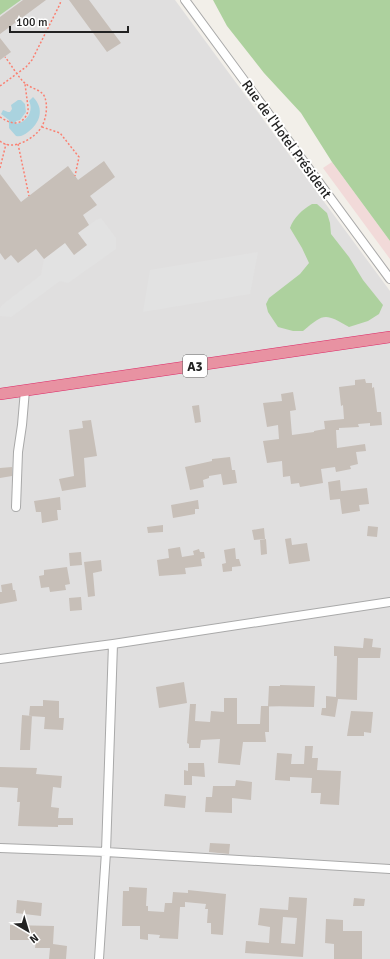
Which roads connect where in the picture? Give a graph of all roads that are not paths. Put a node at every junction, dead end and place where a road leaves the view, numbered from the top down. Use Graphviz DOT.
graph roads {
  1 [pos="185,0"];
  2 [pos="390,279"];
  3 [pos="390,337"];
  4 [pos="25,390"];
  5 [pos="0,394"];
  6 [pos="16,507"];
  7 [pos="390,602"];
  8 [pos="113,644"];
  9 [pos="0,659"];
  10 [pos="0,848"];
  11 [pos="106,852"];
  12 [pos="390,869"];
  13 [pos="99,959"];
  1 -- 2 [label="street, Rue de l'Hotel Président"];
  3 -- 4 [label="highway, A3"];
  4 -- 5 [label="highway, A3"];
  4 -- 6 [label="street"];
  7 -- 8 [label="street"];
  8 -- 9 [label="street"];
  8 -- 11 [label="street"];
  10 -- 11 [label="street"];
  11 -- 12 [label="street"];
  11 -- 13 [label="street"];
}
